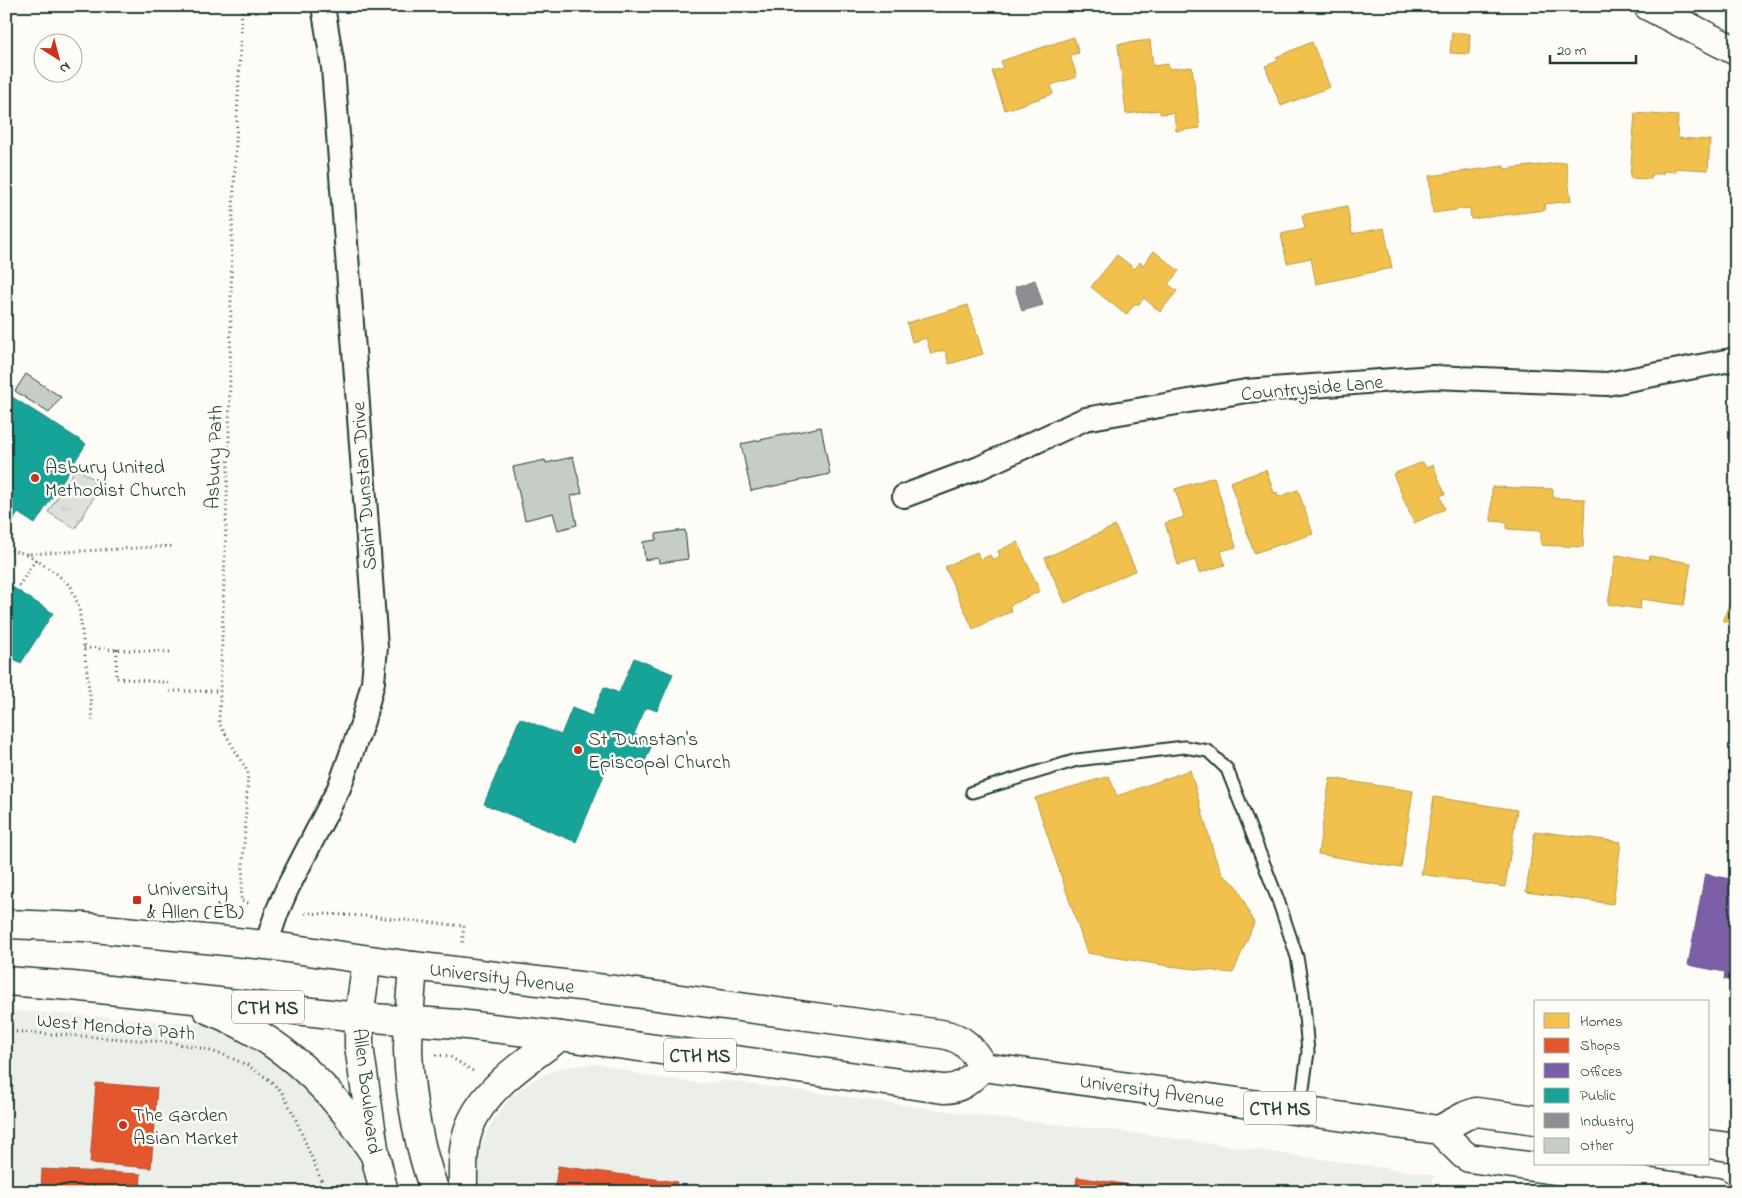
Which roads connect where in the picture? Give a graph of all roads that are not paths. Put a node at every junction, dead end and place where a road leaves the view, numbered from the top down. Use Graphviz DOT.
graph roads {
  1 [pos="323,6"];
  2 [pos="1648,6"];
  3 [pos="1736,50"];
  4 [pos="1736,360"];
  5 [pos="904,496"];
  6 [pos="972,792"];
  7 [pos="6,924"];
  8 [pos="266,945"];
  9 [pos="366,960"];
  10 [pos="413,966"];
  11 [pos="6,981"];
  12 [pos="178,998"];
  13 [pos="359,1017"];
  14 [pos="408,1021"];
  15 [pos="562,1036"];
  16 [pos="983,1067"];
  17 [pos="1300,1111"];
  18 [pos="1534,1120"];
  19 [pos="1439,1130"];
  20 [pos="1710,1144"];
  21 [pos="1736,1148"];
  22 [pos="374,1155"];
  23 [pos="384,1192"];
  24 [pos="435,1192"];
  25 [pos="462,1192"];
  26 [pos="1716,1192"];
  1 -- 8 [label="street, Saint Dunstan Drive"];
  2 -- 3 [label="main road"];
  4 -- 5 [label="street, Countryside Lane"];
  6 -- 17 [label="lane"];
  7 -- 8 [label="main road, University Avenue"];
  8 -- 9 [label="main road, University Avenue"];
  9 -- 10 [label="main road, University Avenue"];
  9 -- 13 [label="main road, Allen Boulevard"];
  10 -- 14 [label="main road"];
  10 -- 16 [label="main road, University Avenue"];
  11 -- 12 [label="main road, CTH MS"];
  12 -- 13 [label="main road, CTH MS"];
  12 -- 22 [label="main road"];
  13 -- 14 [label="main road, CTH MS"];
  13 -- 22 [label="main road, Allen Boulevard"];
  14 -- 15 [label="main road, CTH MS"];
  14 -- 24 [label="main road"];
  15 -- 16 [label="main road, CTH MS"];
  15 -- 25 [label="main road"];
  16 -- 17 [label="main road, University Avenue / CTH MS"];
  17 -- 19 [label="main road, University Avenue / CTH MS"];
  18 -- 19 [label="main road"];
  19 -- 26 [label="main road"];
  20 -- 21 [label="main road"];
  22 -- 23 [label="main road, Allen Boulevard"];
}
